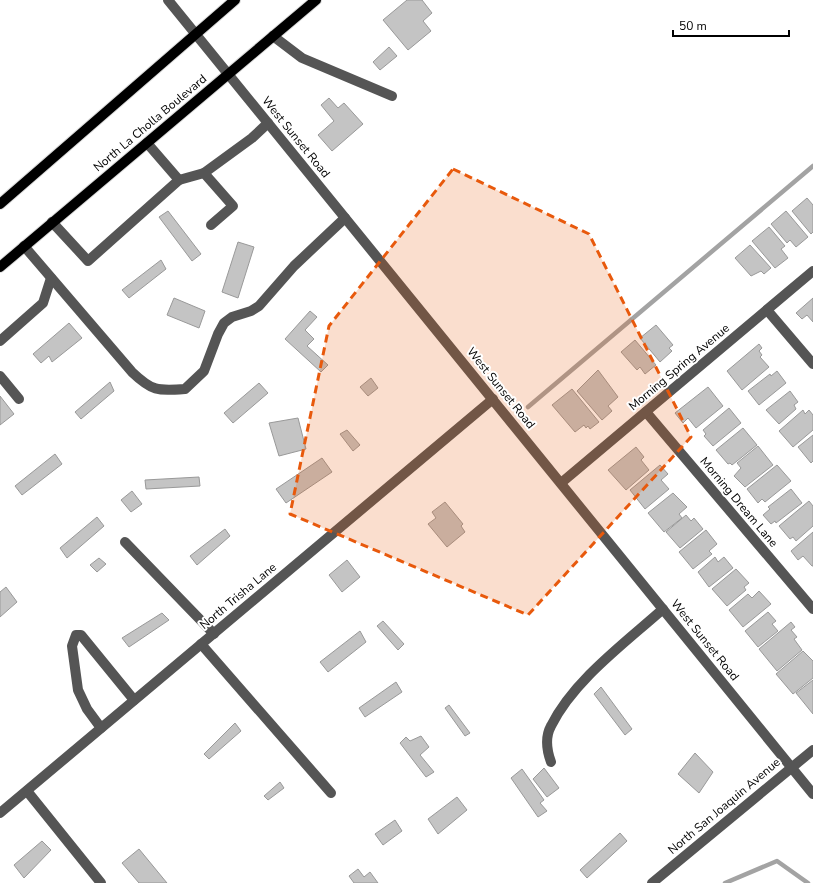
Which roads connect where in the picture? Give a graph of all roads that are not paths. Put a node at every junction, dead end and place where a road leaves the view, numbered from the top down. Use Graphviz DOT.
graph roads {
  1 [pos="168,0"];
  2 [pos="235,0"];
  3 [pos="316,0"];
  4 [pos="195,34"];
  5 [pos="273,36"];
  6 [pos="228,74"];
  7 [pos="392,96"];
  8 [pos="268,123"];
  9 [pos="147,143"];
  10 [pos="204,173"];
  11 [pos="179,180"];
  12 [pos="0,204"];
  13 [pos="345,218"];
  14 [pos="52,222"];
  15 [pos="211,225"];
  16 [pos="24,246"];
  17 [pos="0,267"];
  18 [pos="813,271"];
  19 [pos="52,278"];
  20 [pos="767,310"];
  21 [pos="0,341"];
  22 [pos="813,364"];
  23 [pos="0,376"];
  24 [pos="19,398"];
  25 [pos="493,399"];
  26 [pos="646,412"];
  27 [pos="561,483"];
  28 [pos="125,542"];
  29 [pos="813,609"];
  30 [pos="663,610"];
  31 [pos="214,634"];
  32 [pos="201,644"];
  33 [pos="134,700"];
  34 [pos="101,728"];
  35 [pos="813,750"];
  36 [pos="551,762"];
  37 [pos="791,768"];
  38 [pos="27,791"];
  39 [pos="331,793"];
  40 [pos="813,794"];
  41 [pos="0,813"];
  42 [pos="101,883"];
  43 [pos="652,883"];
  1 -- 4 [label="street, West Sunset Road"];
  2 -- 4 [label="main road"];
  3 -- 5 [label="main road, North La Cholla Boulevard"];
  4 -- 6 [label="street, West Sunset Road"];
  4 -- 12 [label="main road"];
  5 -- 6 [label="main road, North La Cholla Boulevard"];
  5 -- 7 [label="street"];
  6 -- 8 [label="street, West Sunset Road"];
  6 -- 9 [label="main road, North La Cholla Boulevard"];
  8 -- 10 [label="street"];
  8 -- 13 [label="street, West Sunset Road"];
  9 -- 11 [label="street"];
  9 -- 14 [label="main road, North La Cholla Boulevard"];
  10 -- 11 [label="street"];
  10 -- 15 [label="street"];
  11 -- 14 [label="street"];
  13 -- 19 [label="street"];
  13 -- 25 [label="street, West Sunset Road"];
  14 -- 16 [label="main road, North La Cholla Boulevard"];
  16 -- 17 [label="main road, North La Cholla Boulevard"];
  16 -- 19 [label="street"];
  18 -- 20 [label="street, Morning Spring Avenue"];
  19 -- 21 [label="street"];
  20 -- 22 [label="street"];
  20 -- 26 [label="street, Morning Spring Avenue"];
  23 -- 24 [label="street"];
  25 -- 27 [label="street, West Sunset Road"];
  25 -- 31 [label="street, North Trisha Lane"];
  26 -- 27 [label="street, Morning Spring Avenue"];
  26 -- 29 [label="street, Morning Dream Lane"];
  27 -- 30 [label="street, West Sunset Road"];
  28 -- 31 [label="street"];
  30 -- 36 [label="street"];
  30 -- 37 [label="street, West Sunset Road"];
  31 -- 32 [label="street, North Trisha Lane"];
  32 -- 33 [label="street, North Trisha Lane"];
  32 -- 39 [label="street"];
  33 -- 34 [label="street, North Trisha Lane"];
  33 -- 34 [label="street"];
  34 -- 38 [label="street, North Trisha Lane"];
  35 -- 37 [label="street, North San Joaquin Avenue"];
  37 -- 40 [label="street, West Sunset Road"];
  37 -- 43 [label="street, North San Joaquin Avenue"];
  38 -- 41 [label="street, North Trisha Lane"];
  38 -- 42 [label="street"];
}
